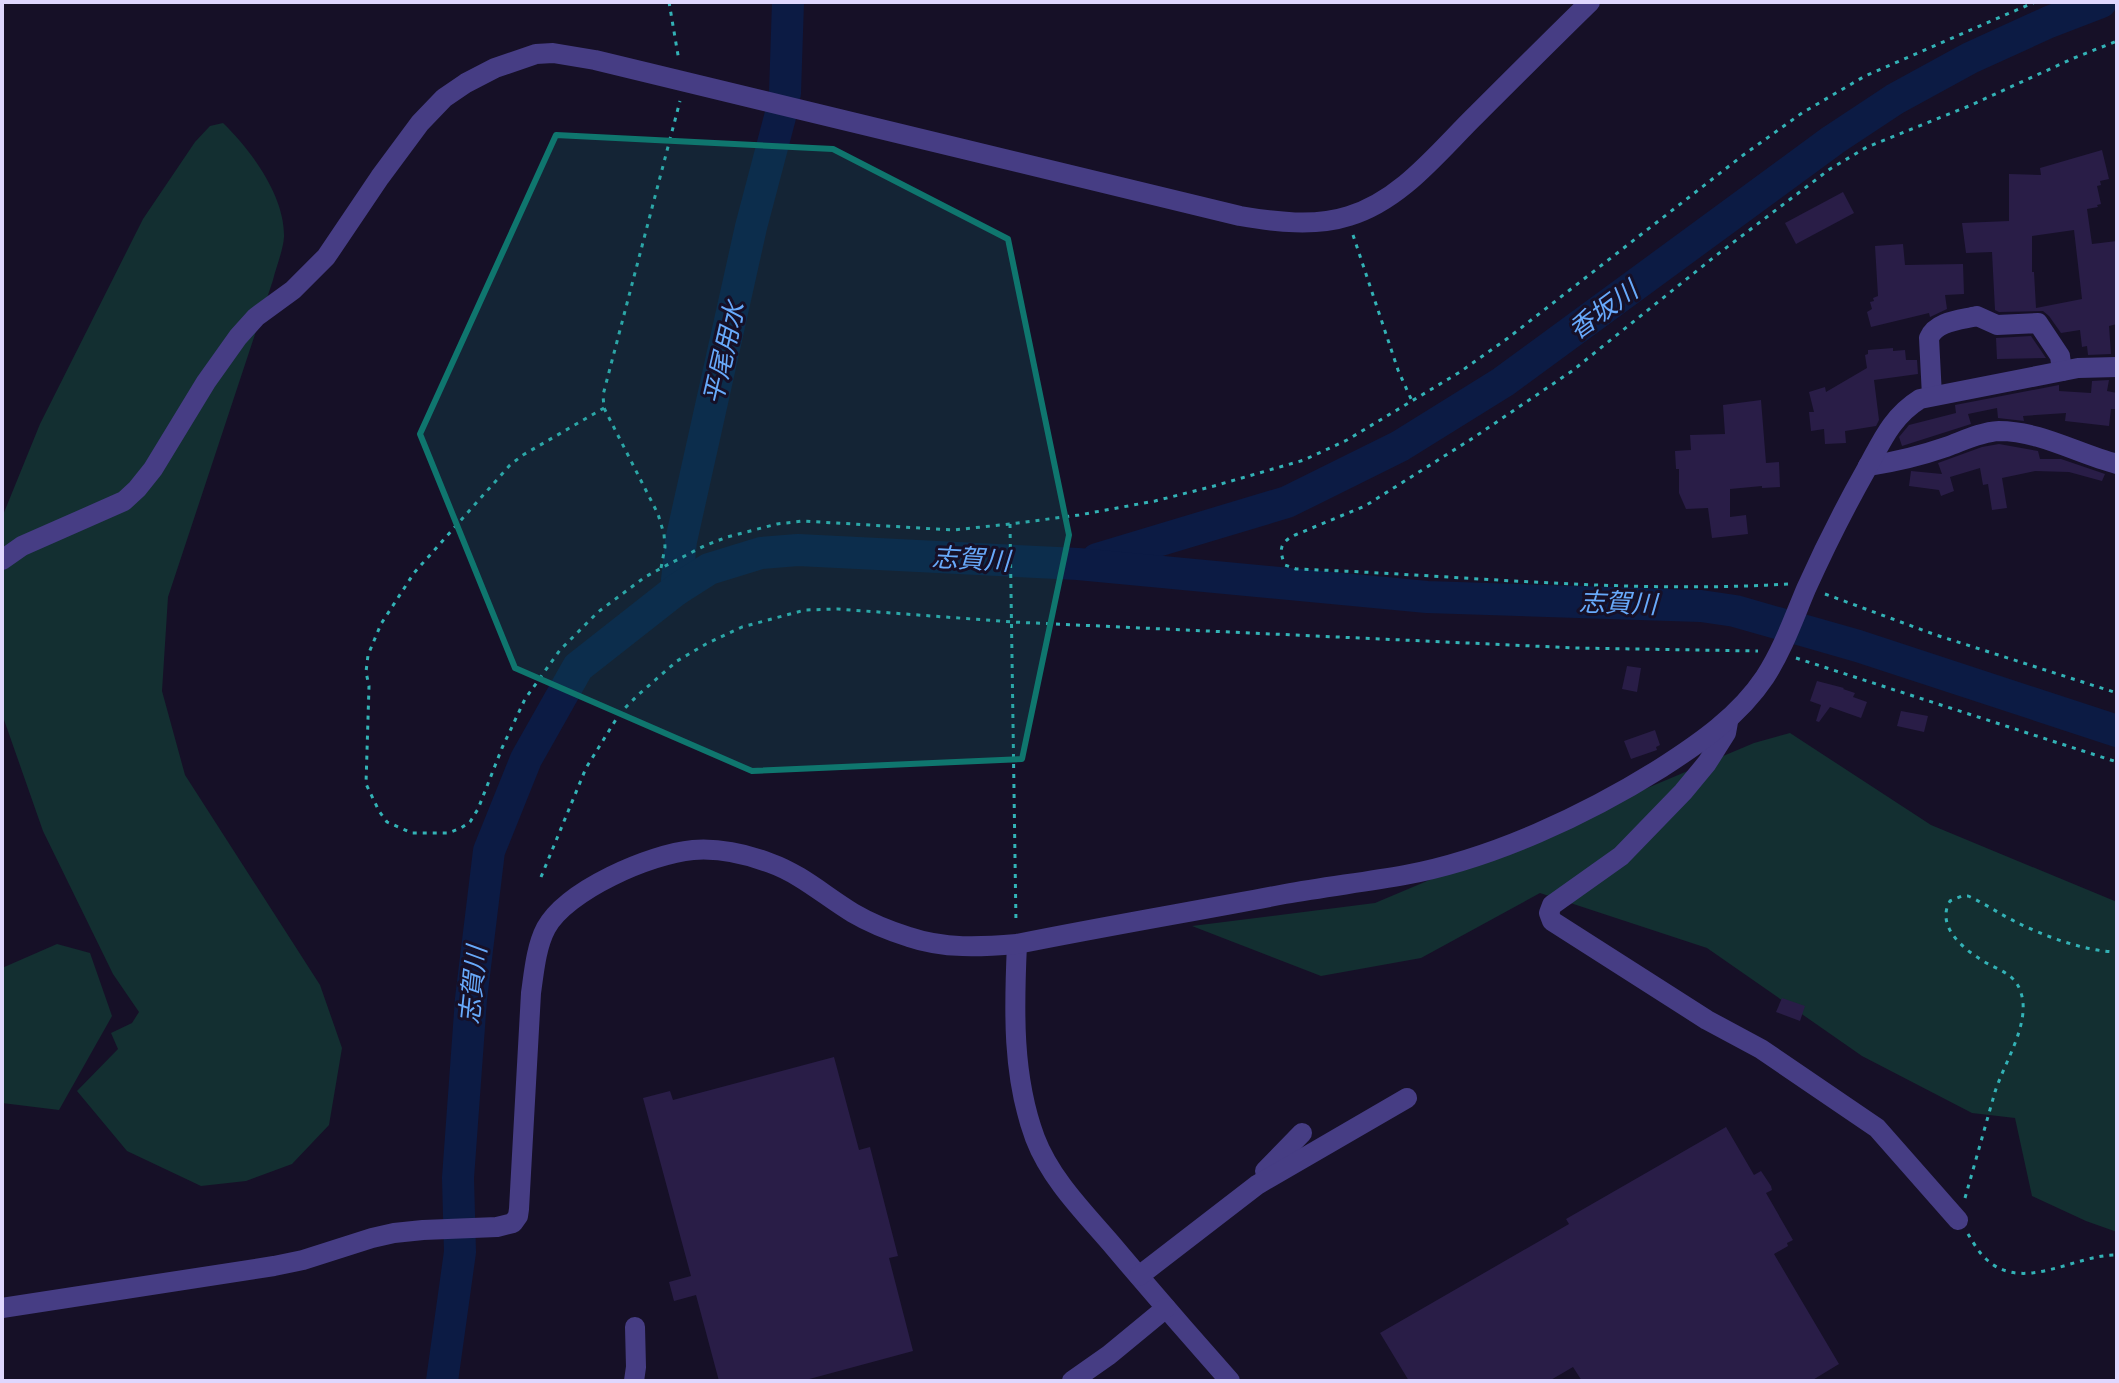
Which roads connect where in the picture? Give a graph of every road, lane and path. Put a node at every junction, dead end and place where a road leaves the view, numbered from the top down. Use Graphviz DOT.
graph roads {
  1 [pos="669,2"];
  2 [pos="1590,2"];
  3 [pos="2035,2"];
  4 [pos="2117,41"];
  5 [pos="681,81"];
  6 [pos="1347,217"];
  7 [pos="2117,367"];
  8 [pos="2062,371"];
  9 [pos="1932,396"];
  10 [pos="1412,401"];
  11 [pos="604,408"];
  12 [pos="2117,464"];
  13 [pos="1868,466"];
  14 [pos="1010,524"];
  15 [pos="2,560"];
  16 [pos="661,568"];
  17 [pos="1806,589"];
  18 [pos="1012,619"];
  19 [pos="1780,652"];
  20 [pos="2117,693"];
  21 [pos="1729,718"];
  22 [pos="2117,762"];
  23 [pos="541,877"];
  24 [pos="1017,944"];
  25 [pos="2117,952"];
  26 [pos="1407,1098"];
  27 [pos="1302,1133"];
  28 [pos="1257,1185"];
  29 [pos="1958,1220"];
  30 [pos="2117,1255"];
  31 [pos="1139,1276"];
  32 [pos="2,1308"];
  33 [pos="1166,1308"];
  34 [pos="635,1327"];
  35 [pos="634,1381"];
  36 [pos="1072,1381"];
  37 [pos="1230,1381"];
  1 -- 5 [label="path"];
  2 -- 6 [label="street"];
  3 -- 10 [label="path"];
  4 -- 17 [label="path"];
  5 -- 6 [label="street"];
  5 -- 11 [label="path"];
  5 -- 15 [label="street"];
  6 -- 10 [label="path"];
  7 -- 8 [label="street"];
  8 -- 9 [label="street"];
  8 -- 9 [label="street"];
  9 -- 13 [label="street"];
  10 -- 14 [label="path"];
  11 -- 16 [label="path"];
  11 -- 16 [label="path"];
  12 -- 13 [label="street"];
  13 -- 17 [label="street"];
  14 -- 16 [label="path"];
  14 -- 18 [label="path"];
  17 -- 19 [label="street"];
  17 -- 20 [label="path"];
  18 -- 19 [label="path"];
  18 -- 23 [label="path"];
  18 -- 24 [label="path"];
  19 -- 21 [label="street"];
  19 -- 22 [label="path"];
  21 -- 24 [label="street"];
  21 -- 29 [label="street"];
  24 -- 31 [label="street"];
  24 -- 32 [label="street"];
  25 -- 29 [label="path"];
  26 -- 28 [label="street"];
  27 -- 28 [label="street"];
  28 -- 31 [label="street"];
  29 -- 30 [label="path"];
  31 -- 33 [label="street"];
  33 -- 36 [label="street"];
  33 -- 37 [label="street"];
  34 -- 35 [label="street"];
}
